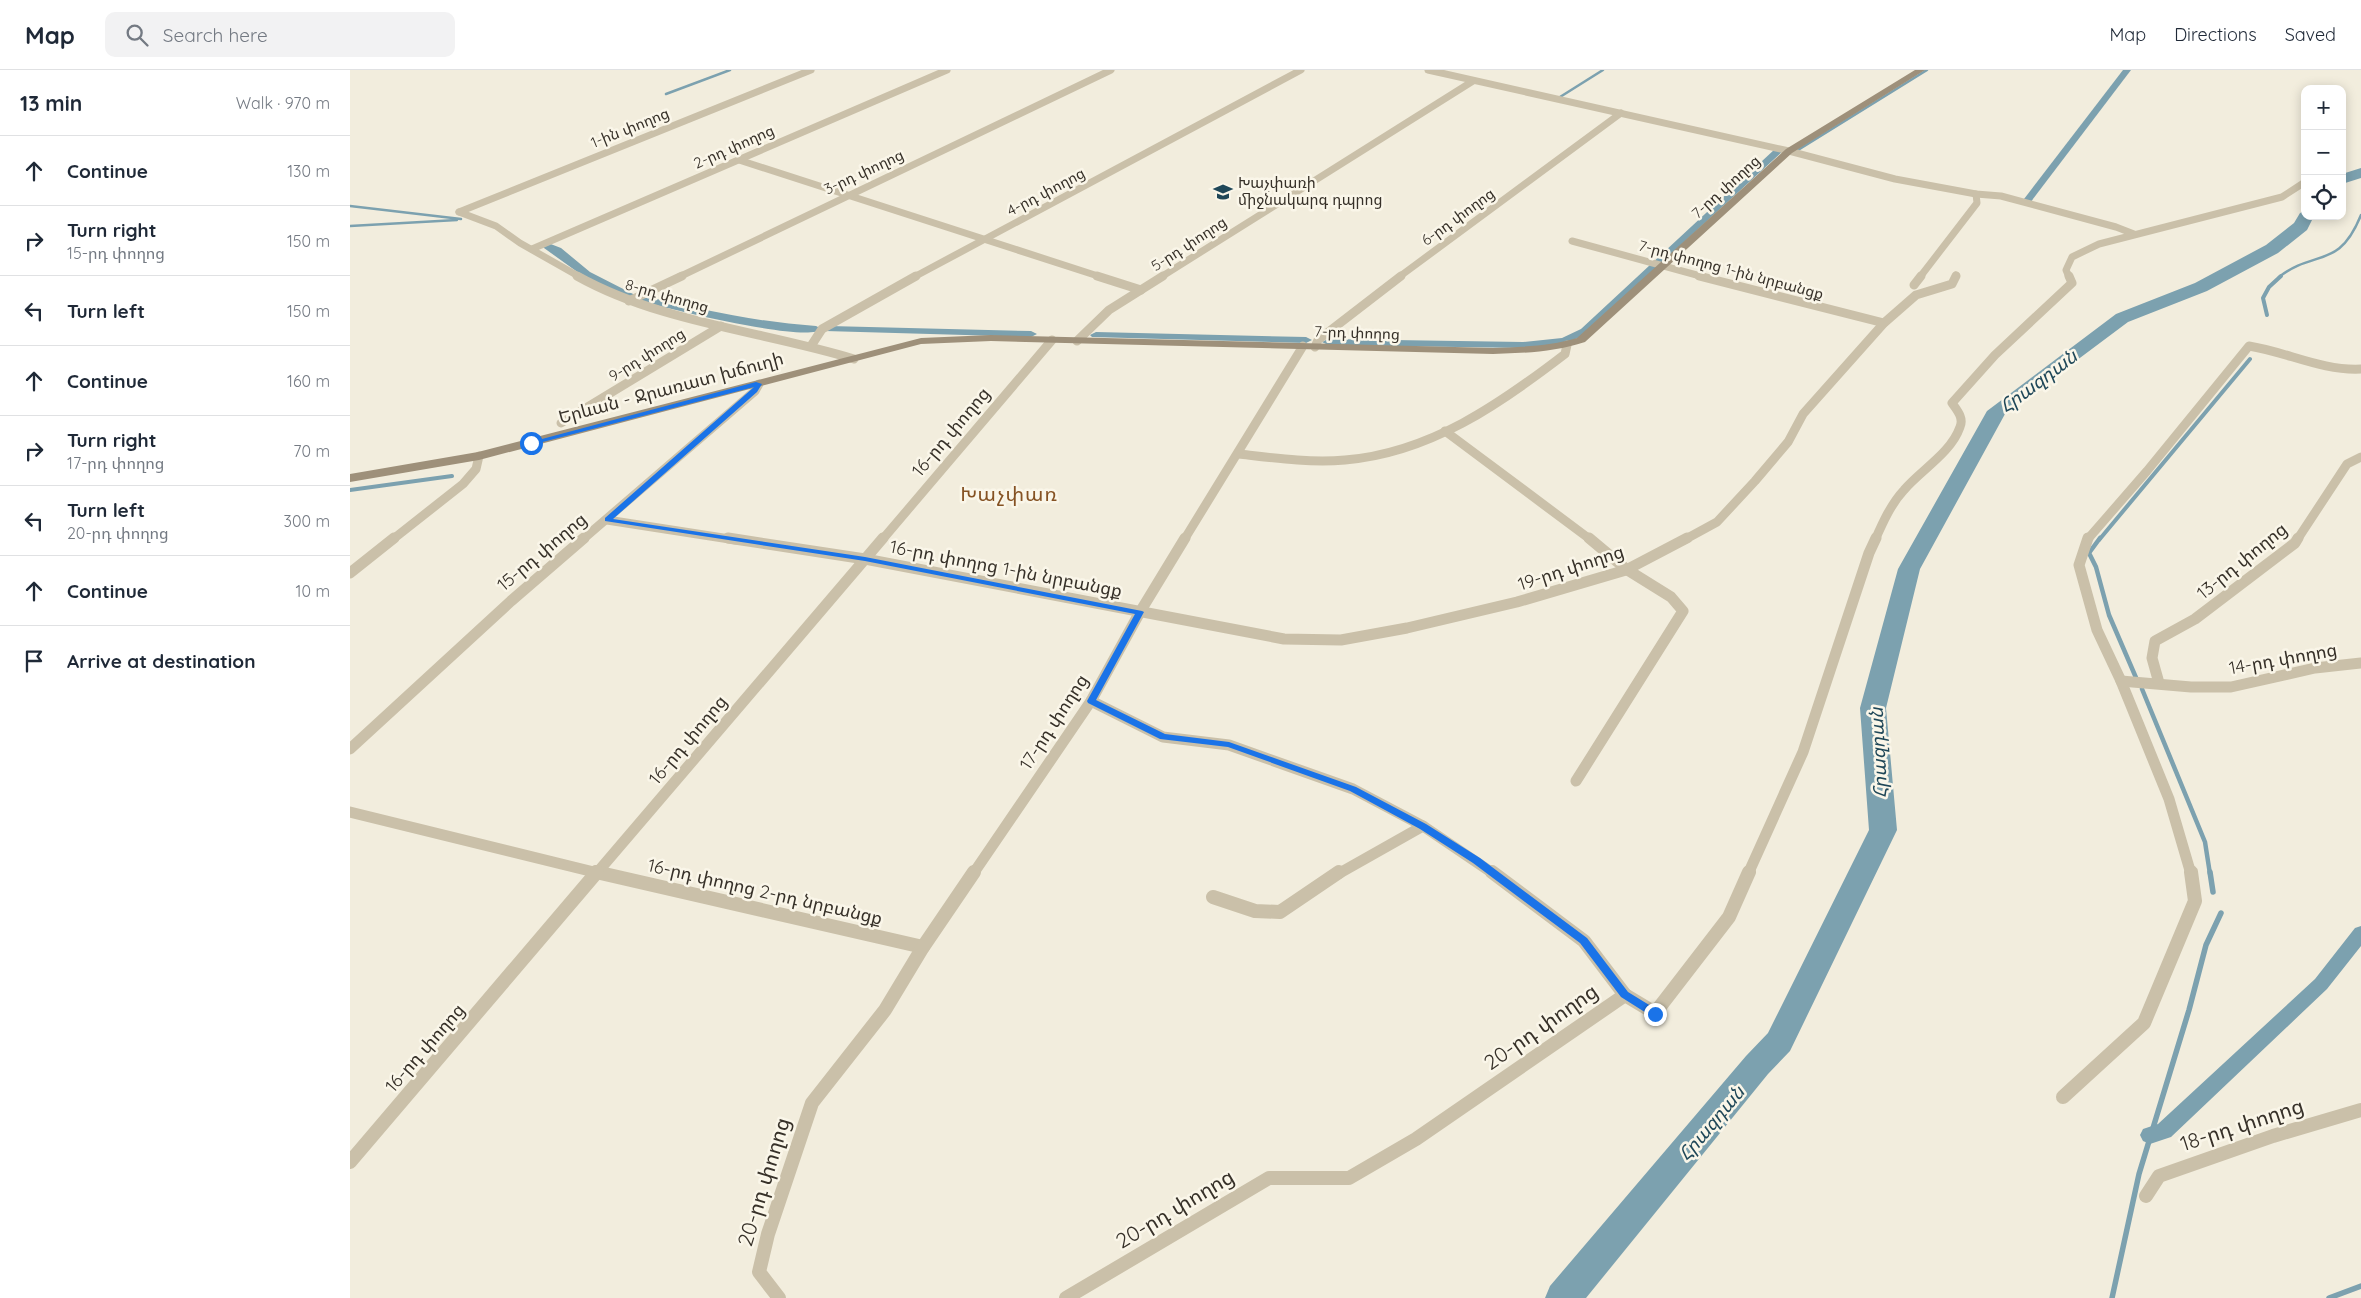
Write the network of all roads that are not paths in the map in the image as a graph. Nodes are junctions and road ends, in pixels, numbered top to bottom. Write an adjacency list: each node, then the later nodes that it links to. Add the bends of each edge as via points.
1 (811, 70): 14 (street, 1-ին փողոց)
2 (947, 70): 10 (street, 2-րդ փողոց)
3 (1112, 70): 13 (street, 3-րդ փողոց)
4 (1301, 70): 16 (street, 4-րդ փողոց)
5 (1428, 70): 7 (street)
6 (1921, 70): 9 (main road)
7 (1473, 81): 8 (street); 22 (street, 5-րդ փողոց)
8 (1621, 113): 9 (street); 30 (street, 6-րդ փողոց)
9 (1789, 151): 12 (street, via 1895,179); 19 (main road, 7-րդ փողոց)
10 (739, 160): 13 (street); 18 (street, 2-րդ փողոց)
11 (2301, 185): 15 (street, via 2282,197)
12 (1976, 194): 15 (street, via 2001,196 2116,226); 21 (street, via 1977,203)
13 (848, 195): 16 (street); 23 (street, 3-րդ փողոց)
14 (459, 212): 18 (street, 8-րդ փողոց, via 496,226)
15 (2134, 234): 56 (street, via 2099,244 2072,257 2066,270 2072,283 1995,355 1952,403 1960,417 1960,427 1900,494 1872,547 1803,752 1729,917 1655,1014)
16 (986, 239): 22 (street); 29 (street, 4-րդ փողոց, via 822,329)
17 (1572, 242): 19 (street, 7-րդ փողոց 1-ին նրբանցք)
18 (532, 249): 23 (street, 8-րդ փողոց)
19 (1661, 266): 24 (street, 7-րդ փողոց 1-ին նրբանցք); 28 (main road, 7-րդ փողոց, via 1580,340)
20 (1956, 275): 24 (street, 19-րդ փողոց, via 1952,284 1916,294)
21 (1914, 285)
22 (1141, 290): 27 (street, 5-րդ փողոց, via 1109,310)
23 (628, 301): 25 (street, 8-րդ փողոց)
24 (1884, 323): 42 (street, 19-րդ փողոց, via 1803,414 1788,442 1717,522)
25 (721, 326): 29 (street, 8-րդ փողոց); 34 (street, 9-րդ փողոց)
26 (1052, 340): 27 (main road, 7-րդ փողոց); 31 (main road, 7-րդ փողոց, via 930,340); 41 (street, 16-րդ փողոց)
27 (1077, 341): 30 (main road, 7-րդ փողոց)
28 (1568, 344): 30 (main road, 7-րդ փողոց, via 1546,350 1493,351); 35 (street, via 1565,354 1488,410)
29 (811, 346): 31 (street, 8-րդ փողոց)
30 (1309, 346): 36 (street, 17-րդ փողոց)
31 (854, 359): 33 (main road, Երևան - Ջրառատ խճուղի)
32 (2361, 370): 46 (street, via 2351,371 2249,346 2148,471 2088,537 2079,565 2097,630)
33 (759, 384): 37 (main road, Երևան - Ջրառատ խճուղի); 40 (street, 15-րդ փողոց, via 755,391)
34 (561, 423)
35 (1445, 431): 36 (street, via 1418,444 1360,458 1280,458); 42 (street, via 1608,553)
36 (1238, 454): 44 (street, 17-րդ փողոց)
37 (479, 456): 39 (main road, Երևան - Ջրառատ խճուղի); 43 (street, via 476,469 463,484)
38 (2361, 457): 47 (street, 13-րդ փողոց, via 2347,464 2295,543 2195,619 2154,641 2152,658)
39 (350, 478)
40 (607, 520): 41 (street, 16-րդ փողոց 1-ին նրբանցք); 49 (street, 15-րդ փողոց, via 511,601)
41 (865, 559): 44 (street, 16-րդ փողոց 1-ին նրբանցք); 53 (street, 16-րդ փողոց)
42 (1626, 570): 44 (street, 19-րդ փողոց, via 1518,602 1341,640 1284,640); 50 (street, via 1665,591 1683,612)
43 (350, 573)
44 (1140, 612): 48 (street, 17-րդ փողոց)
45 (2361, 663): 47 (street, 14-րդ փողոց, via 2315,668 2232,687)
46 (2121, 681): 47 (street, 14-րդ փողոց); 57 (street, via 2170,799 2192,877 2195,901 2144,1023)
47 (2159, 683)
48 (1091, 701): 52 (street, 20-րդ փողոց, via 1163,737 1229,745 1353,789); 55 (street, 17-րդ փողոց)
49 (350, 749)
50 (1576, 781)
51 (350, 812): 53 (street, 16-րդ փողոց 2-րդ նրբանցք)
52 (1423, 826): 54 (street, via 1352,864 1280,912 1258,912); 56 (street, 20-րդ փողոց, via 1477,861 1584,941)
53 (599, 873): 55 (street, 16-րդ փողոց 2-րդ նրբանցք); 60 (street, 16-րդ փողոց)
54 (1213, 897)
55 (923, 947): 58 (street, 17-րդ փողոց, via 885,1010)
56 (1624, 995): 63 (street, 20-րդ փողոց, via 1416,1140 1349,1178 1269,1178)
57 (2063, 1097)
58 (812, 1103): 62 (street, 20-րդ փողոց, via 768,1234 760,1272)
59 (2361, 1110): 61 (street, 18-րդ փողոց, via 2158,1176)
60 (350, 1162)
61 (2146, 1196)
62 (779, 1298)
63 (1066, 1298)

